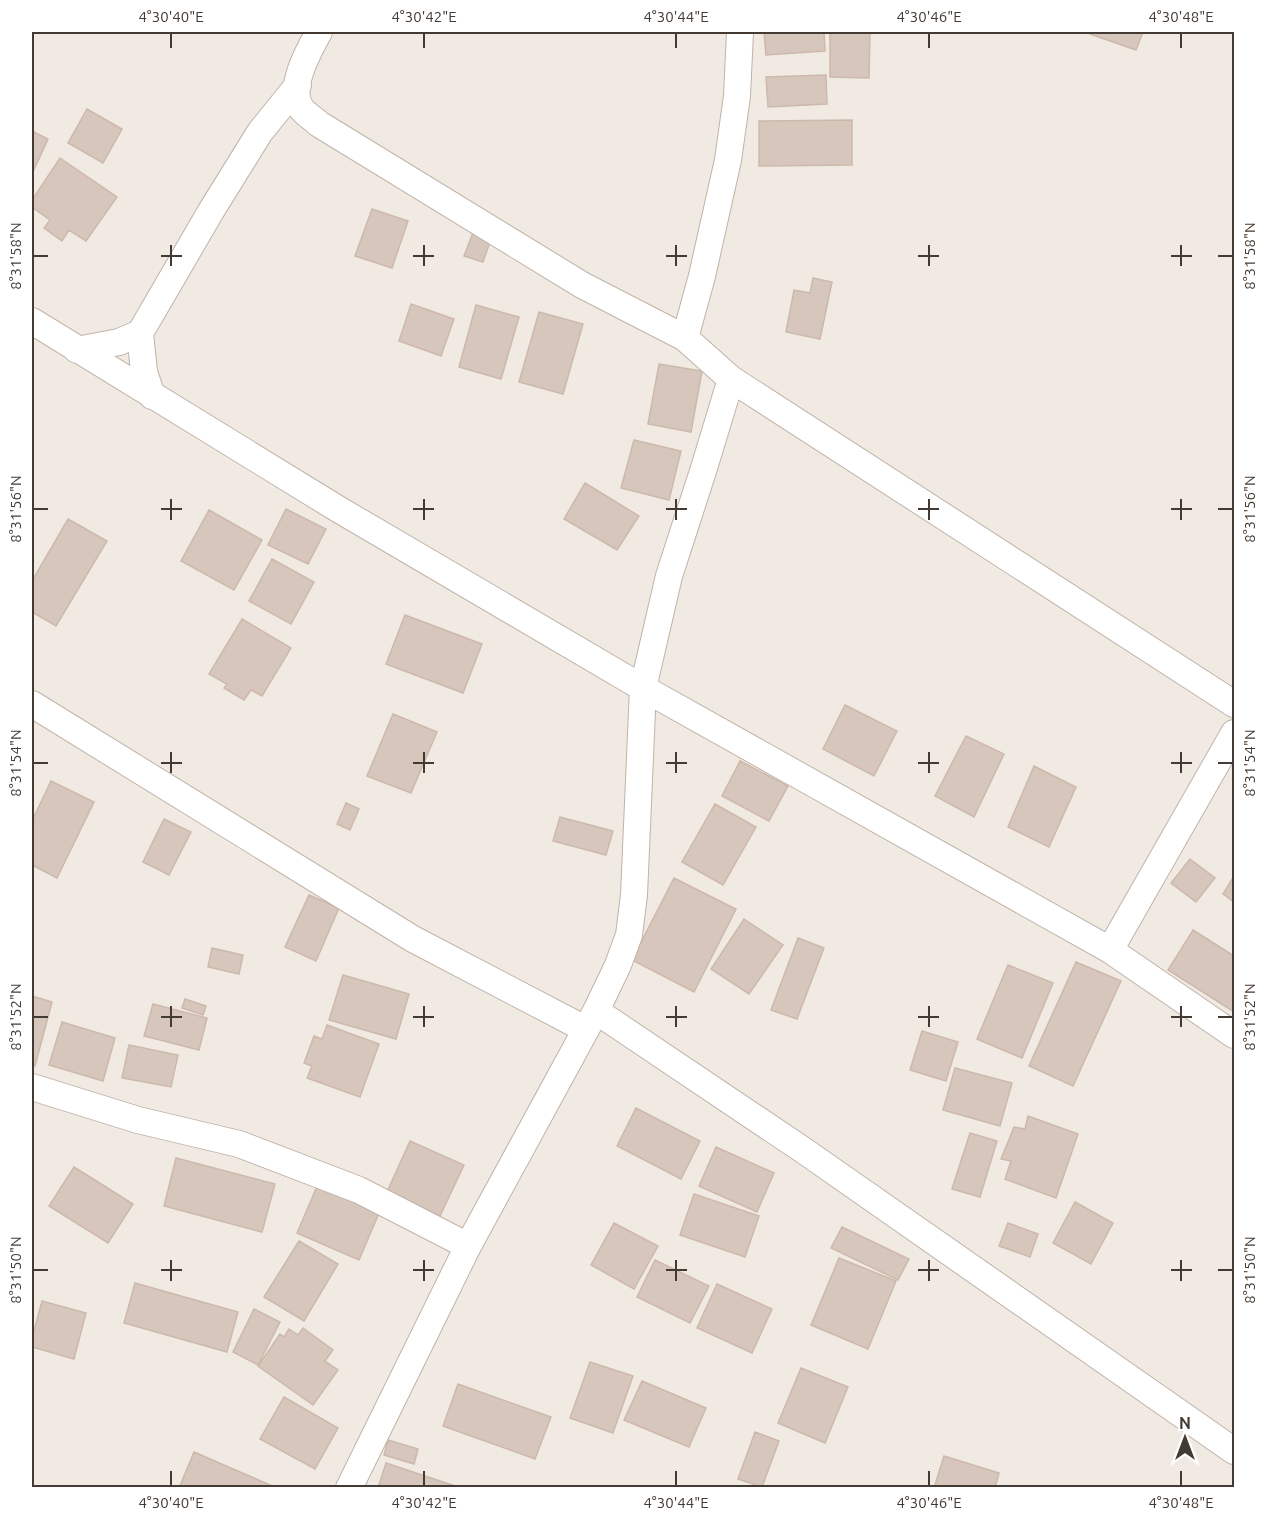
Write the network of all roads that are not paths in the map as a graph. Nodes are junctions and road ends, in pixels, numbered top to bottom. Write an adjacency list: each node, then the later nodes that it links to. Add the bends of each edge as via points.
1 (319, 32): 3 (street, via 300,70)
2 (740, 32): 6 (street, via 728,160)
3 (298, 85): 5 (street, via 260,132); 6 (street, via 300,108 319,124 582,285)
4 (32, 321): 7 (street)
5 (140, 333): 7 (street, via 119,342); 9 (street, via 144,372)
6 (685, 338): 8 (street)
7 (77, 350): 9 (street)
8 (731, 379): 10 (street, via 669,576); 12 (street)
9 (152, 396): 10 (street)
10 (643, 688): 14 (street); 15 (street, via 634,895 628,935)
11 (32, 704): 15 (street, via 413,939)
12 (1234, 704)
13 (1234, 733): 14 (street)
14 (1110, 950): 16 (street)
15 (591, 1020): 18 (street); 19 (street, via 803,1149)
16 (1234, 1035)
17 (32, 1088): 18 (street, via 138,1120 239,1144 359,1190)
18 (468, 1246): 20 (street)
19 (1234, 1451)
20 (349, 1488)

